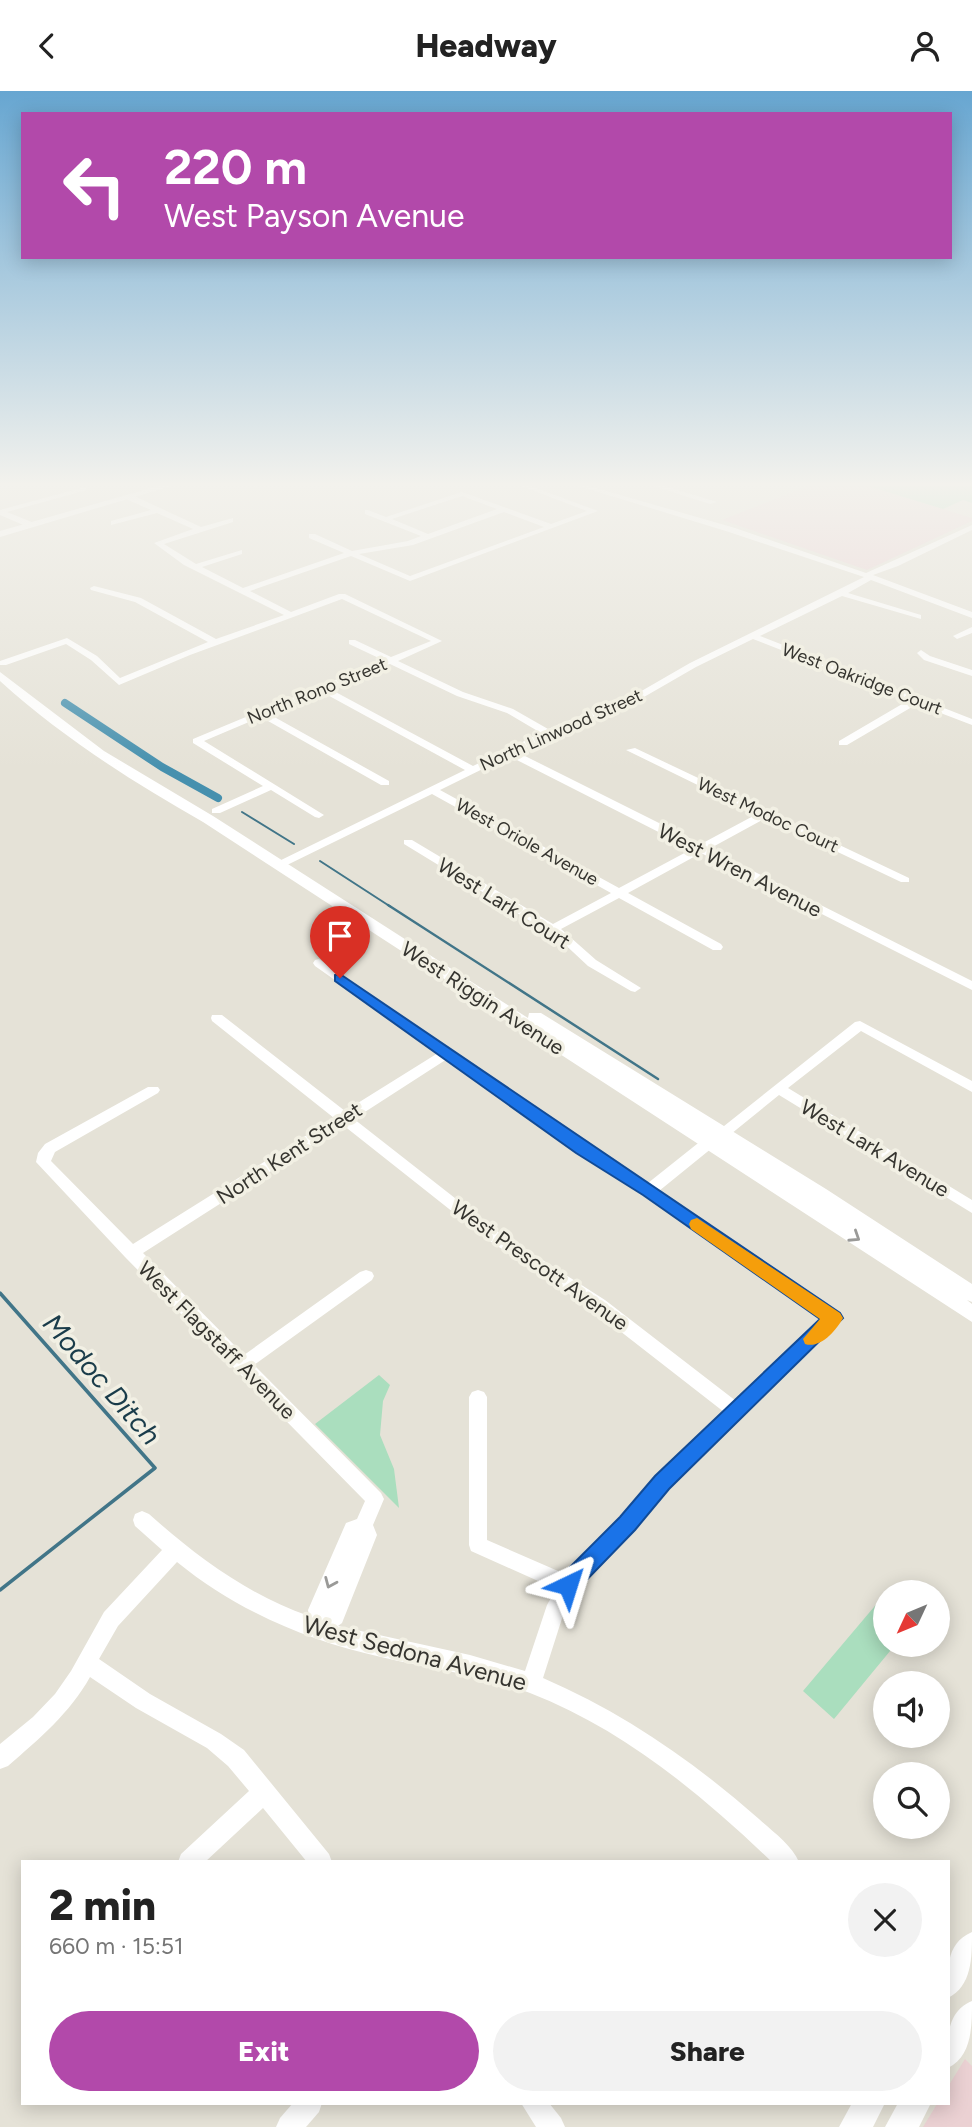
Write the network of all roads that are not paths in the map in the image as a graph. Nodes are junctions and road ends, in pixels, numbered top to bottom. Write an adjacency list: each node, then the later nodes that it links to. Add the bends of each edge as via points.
1 (219, 579): 6 (street)
2 (276, 579): 6 (street)
3 (866, 579): 7 (street, North Linwood Street)
4 (875, 579): 9 (street)
5 (94, 588): 15 (street, via 138,600)
6 (242, 591): 8 (street)
7 (841, 593): 10 (street); 12 (street, North Linwood Street)
8 (291, 615): 15 (street); 17 (street, North Rono Street, via 342,596 438,641)
9 (972, 615)
10 (918, 617)
11 (972, 630): 13 (street)
12 (753, 636): 21 (street, West Oakridge Court); 24 (street, North Linwood Street, via 641,695)
13 (957, 636)
14 (352, 642): 17 (street)
15 (216, 643): 18 (street, via 120,682 67,641)
16 (921, 653): 19 (street)
17 (391, 660): 20 (street, North Rono Street); 24 (street)
18 (1, 666): 32 (main road, West Riggin Avenue, via 27,692 79,728); 37 (main road, West Riggin Avenue, via 69,735 147,785)
19 (972, 673)
20 (323, 689): 22 (street, North Rono Street); 28 (street)
21 (916, 700): 23 (street, West Oakridge Court); 25 (street)
22 (262, 714): 29 (street); 30 (street, North Rono Street, via 196,741)
23 (972, 722)
24 (551, 732): 27 (street, North Linwood Street)
25 (843, 743)
26 (631, 750): 33 (street, West Modoc Court)
27 (509, 752): 28 (street, North Linwood Street); 36 (street, West Wren Avenue)
28 (473, 770): 31 (street, North Linwood Street)
29 (385, 783)
30 (272, 786): 32 (street); 34 (street)
31 (433, 790): 37 (street, North Linwood Street); 39 (street, West Oriole Avenue)
32 (216, 811): 37 (main road, West Riggin Avenue)
33 (760, 812): 36 (street, via 710,847); 38 (street, West Modoc Court)
34 (319, 815)
35 (408, 842): 40 (street, West Lark Court)
36 (698, 849): 39 (street); 43 (street, West Wren Avenue)
37 (285, 862): 51 (main road, West Riggin Avenue, via 600,1060); 51 (main road, West Riggin Avenue, via 601,1075 618,1080)
38 (905, 880)
39 (621, 894): 40 (street, via 616,903); 41 (street, West Oriole Avenue)
40 (558, 932): 44 (street, West Lark Court, via 592,963)
41 (717, 947)
42 (319, 963): 46 (street)
43 (972, 986)
44 (635, 988)
45 (217, 1018): 50 (street, West Prescott Avenue)
46 (447, 1053): 50 (street, North Kent Street); 52 (street)
47 (972, 1087): 48 (street, via 860,1025)
48 (779, 1089): 51 (street); 53 (street, West Lark Avenue)
49 (153, 1090): 54 (street, West Flagstaff Avenue, via 50,1148 42,1158)
50 (344, 1118): 54 (street, North Kent Street); 60 (street, West Prescott Avenue, via 492,1235 599,1305)
51 (714, 1139): 52 (street); 56 (main road, West Riggin Avenue, via 850,1215); 57 (main road, West Riggin Avenue, one-way to 57)
52 (649, 1191): 60 (street, via 834,1318)
53 (972, 1207)
54 (131, 1253): 58 (street, West Flagstaff Avenue)
55 (366, 1276): 58 (street)
56 (972, 1294)
57 (972, 1314)
58 (242, 1365): 64 (street, West Flagstaff Avenue, via 375,1499 364,1525 368,1535 335,1616)
59 (478, 1397): 63 (street, via 478,1545)
60 (736, 1411): 63 (street, via 662,1482)
61 (142, 1520): 62 (street, West Sedona Avenue)
62 (175, 1551): 64 (street, West Sedona Avenue, via 238,1594); 65 (street, via 111,1619)
63 (568, 1585): 66 (street)
64 (320, 1631): 66 (street, West Sedona Avenue)
65 (87, 1663): 67 (street, via 51,1714); 68 (street, via 214,1741)
66 (531, 1683): 71 (street, West Sedona Avenue, via 603,1717 673,1761)
67 (0, 1758)
68 (265, 1791): 69 (street); 70 (street)
69 (191, 1860)
70 (319, 1860)
71 (786, 1860)
72 (972, 1947): 73 (main road)
73 (950, 1980)
74 (308, 2105): 78 (street)
75 (535, 2105): 79 (street)
76 (869, 2105): 80 (main road)
77 (915, 2105): 81 (main road)
78 (289, 2127)
79 (552, 2127)
80 (855, 2127)
81 (901, 2127)

